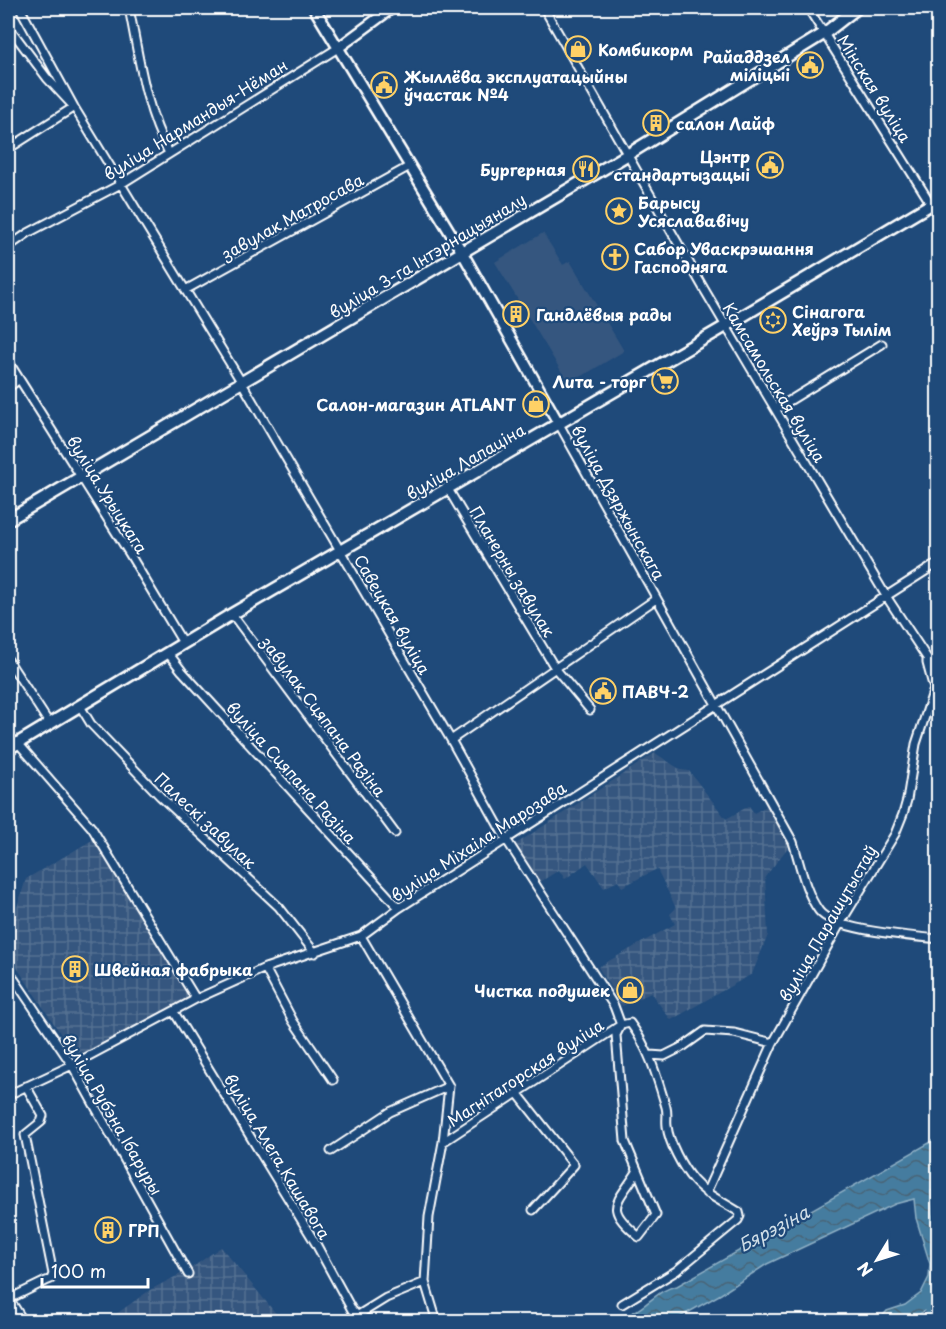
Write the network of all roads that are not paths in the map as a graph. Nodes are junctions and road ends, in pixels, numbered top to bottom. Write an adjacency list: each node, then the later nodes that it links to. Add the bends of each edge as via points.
1 (20, 8): 11 (street, Савецкая вуліца)
2 (129, 8): 13 (street, via 157,131)
3 (314, 8): 10 (street, вуліца Дзяржынскага)
4 (392, 8): 10 (street, вуліца Нармандыя-Нёман)
5 (544, 8): 14 (street, Камсамольская вуліца)
6 (808, 8): 9 (street, Мінская вуліца)
7 (857, 8): 9 (main road, вуліца 3-га Інтэрнацыяналу)
8 (8, 26): 11 (street)
9 (825, 33): 14 (main road, вуліца 3-га Інтэрнацыяналу); 17 (street, Мінская вуліца)
10 (338, 48): 13 (street, вуліца Нармандыя-Нёман); 15 (street, вуліца Дзяржынскага)
11 (74, 107): 12 (street); 16 (street, Савецкая вуліца)
12 (8, 149)
13 (169, 153): 16 (street, вуліца Нармандыя-Нёман)
14 (627, 155): 19 (main road, вуліца 3-га Інтэрнацыяналу); 21 (street, Камсамольская вуліца)
15 (410, 166): 19 (street, вуліца Дзяржынскага); 20 (street, завулак Матросава)
16 (121, 184): 18 (street, вуліца Нармандыя-Нёман); 20 (street, Савецкая вуліца)
17 (937, 206): 21 (main road, вуліца Лапаціна)
18 (8, 247)
19 (462, 252): 25 (main road, вуліца 3-га Інтэрнацыяналу); 28 (street, вуліца Дзяржынскага)
20 (186, 289): 25 (street, Савецкая вуліца)
21 (726, 326): 27 (street, Камсамольская вуліца); 28 (main road, вуліца Лапаціна)
22 (882, 344): 27 (street)
23 (8, 361): 24 (street, вуліца Урыцкага)
24 (19, 379): 26 (street); 29 (street, вуліца Урыцкага)
25 (242, 383): 29 (main road, вуліца 3-га Інтэрнацыяналу); 32 (street, Савецкая вуліца)
26 (8, 388)
27 (776, 409): 34 (street, Камсамольская вуліца)
28 (559, 424): 30 (main road, вуліца Лапаціна); 35 (street, вуліца Дзяржынскага)
29 (81, 476): 31 (main road, вуліца 3-га Інтэрнацыяналу); 37 (street, вуліца Урыцкага)
30 (448, 489): 32 (main road, вуліца Лапаціна); 41 (street, Планерны завулак)
31 (8, 520)
32 (340, 551): 36 (main road, вуліца Лапаціна); 47 (street, Савецкая вуліца)
33 (939, 563): 34 (street, вуліца Міхаіла Марозава)
34 (886, 596): 39 (street, Камсамольская вуліца); 43 (street, вуліца Міхаіла Марозава)
35 (656, 599): 41 (street); 43 (street, вуліца Дзяржынскага)
36 (232, 614): 37 (main road, вуліца Лапаціна); 50 (street, завулак Сцяпана Разіна)
37 (183, 644): 38 (main road, вуліца Лапаціна)
38 (168, 653): 44 (main road, вуліца Лапаціна); 52 (street, вуліца Сцяпана Разіна)
39 (927, 658): 42 (street, Камсамольская вуліца); 53 (street, вуліца Парашутыстаў, via 934,689 915,744 903,814)
40 (8, 660): 46 (street)
41 (555, 668): 45 (street, Планерны завулак); 47 (street)
42 (939, 670)
43 (716, 704): 51 (street, вуліца Міхаіла Марозава); 53 (street, вуліца Дзяржынскага, via 793,842 810,897 820,913)
44 (80, 706): 46 (main road, вуліца Лапаціна); 56 (street, Палескі завулак, via 91,724 160,796 279,907)
45 (590, 710)
46 (49, 723): 48 (main road, вуліца Лапаціна)
47 (451, 740): 51 (street, Савецкая вуліца)
48 (18, 742): 49 (main road, вуліца Лапаціна); 59 (street, via 92,828)
49 (8, 749)
50 (395, 833)
51 (506, 838): 52 (street, вуліца Міхаіла Марозава); 61 (street, Савецкая вуліца, via 614,1006)
52 (399, 908): 54 (street, вуліца Міхаіла Марозава)
53 (840, 924): 55 (street, вуліца Дзяржынскага); 62 (street, вуліца Парашутыстаў)
54 (361, 936): 56 (street, вуліца Міхаіла Марозава); 67 (street)
55 (939, 939)
56 (315, 953): 57 (street, вуліца Міхаіла Марозава)
57 (265, 968): 59 (street, вуліца Міхаіла Марозава); 65 (street, via 293,1021)
58 (8, 970): 64 (street, вуліца Рубэна Ібаруры)
59 (196, 999): 60 (street, вуліца Міхаіла Марозава)
60 (174, 1012): 64 (street, вуліца Міхаіла Марозава); 79 (street, вуліца Алега Кашавога)
61 (621, 1025): 63 (street, via 630,1023); 68 (street, Магнітагорская вуліца); 72 (street, via 615,1035 625,1141)
62 (773, 1043): 63 (street, via 734,1033 705,1031 664,1056); 73 (street, вуліца Парашутыстаў)
63 (650, 1055): 73 (street, via 679,1159)
64 (72, 1065): 66 (street, вуліца Міхаіла Марозава); 75 (street, вуліца Рубэна Ібаруры)
65 (333, 1080)
66 (26, 1086): 69 (street, вуліца Міхаіла Марозава); 77 (street, via 43,1116 25,1135 53,1274)
67 (449, 1086): 70 (street); 71 (street, via 390,1112)
68 (518, 1094): 70 (street, Магнітагорская вуліца); 74 (street, via 574,1165)
69 (8, 1095)
70 (443, 1142): 76 (street, via 429,1217)
71 (331, 1151)
72 (637, 1172): 72 (street, via 616,1204 616,1211 639,1236 656,1215)
73 (706, 1193): 78 (street, via 739,1212 738,1220 675,1271)
74 (533, 1210)
75 (188, 1274)
76 (425, 1282): 79 (street); 83 (street)
77 (8, 1298): 80 (street)
78 (622, 1304)
79 (356, 1315): 81 (street); 82 (street, вуліца Алега Кашавога)
80 (24, 1322)
81 (347, 1322)
82 (364, 1322)
83 (437, 1322)

